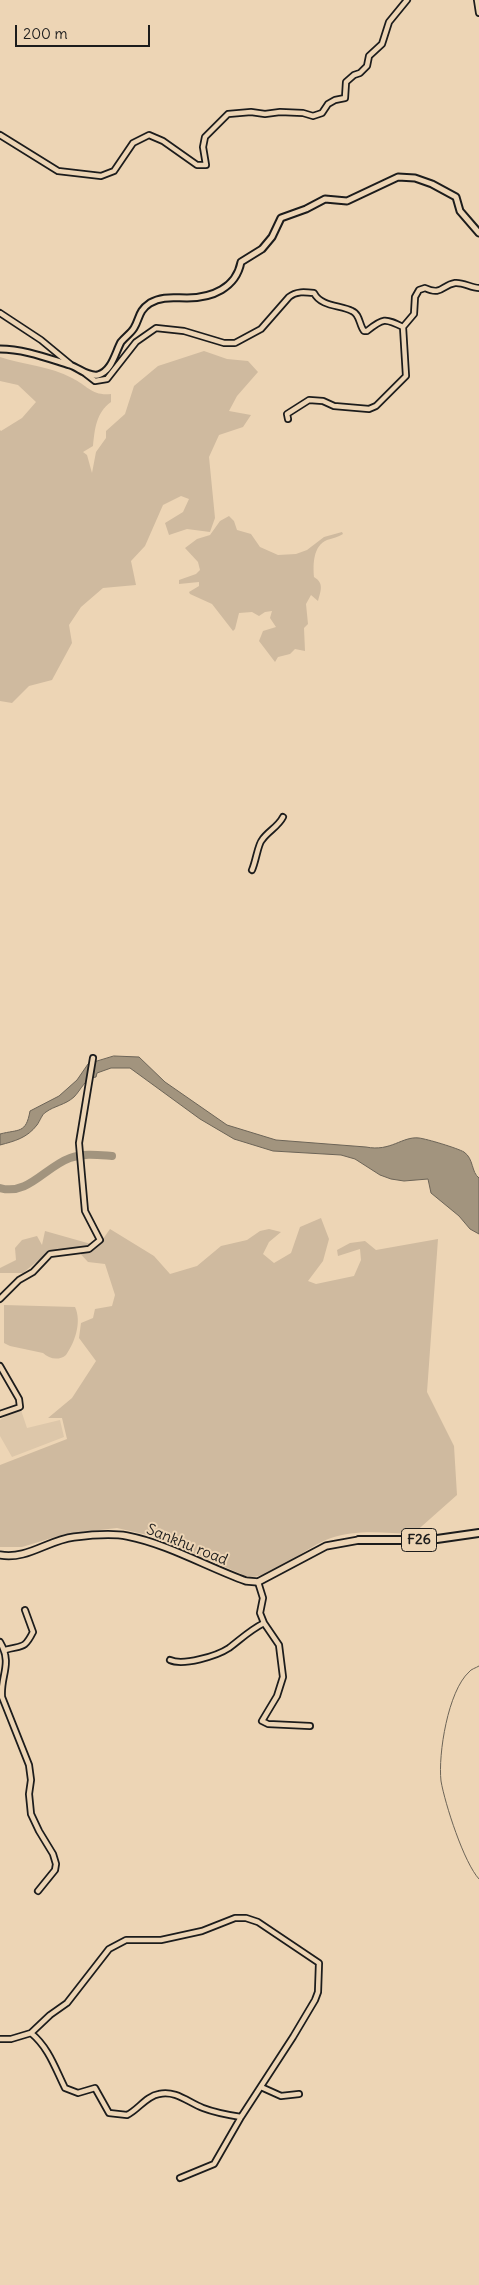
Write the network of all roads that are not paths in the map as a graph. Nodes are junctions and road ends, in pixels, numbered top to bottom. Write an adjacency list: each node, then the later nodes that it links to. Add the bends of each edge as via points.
1 (407, 0): 4 (street, via 389,22 382,44 369,56 366,66 346,82 345,98 328,104 322,114 313,116 280,112 228,114 205,137 206,165 197,165 149,135 133,143 114,171 101,176 58,171)
2 (477, 0): 3 (street)
3 (479, 13)
4 (0, 135)
5 (479, 233): 11 (street, via 460,211 456,197 415,178 398,177 347,201 325,199 282,218 262,249 241,262 239,273 231,285 189,298 162,297 149,304 122,340 109,368 98,375)
6 (479, 288): 8 (street, via 455,283 433,292 425,288 419,290 414,314)
7 (0, 313): 10 (street)
8 (403, 327): 11 (street, via 385,320 364,331 351,310 323,302 314,294 293,293 261,329 236,343 156,328 136,342 107,379 95,381); 12 (street, via 406,376 376,406 362,409 310,400 287,414)
9 (0, 349): 10 (street, via 16,349)
10 (73, 366): 11 (street)
11 (85, 373)
12 (288, 418)
13 (284, 817): 14 (street, via 260,842)
14 (252, 870)
15 (93, 1058): 16 (street, via 82,1116 80,1151 85,1211 99,1242 82,1251 50,1254)
16 (0, 1299)
17 (0, 1366): 18 (street, via 19,1399 20,1407)
18 (0, 1414)
19 (479, 1533): 20 (main road, F26, via 430,1540)
20 (359, 1540): 22 (main road, F26, via 326,1546)
21 (0, 1555): 22 (main road, Sankhu road, via 17,1556 73,1537 126,1535 246,1581)
22 (258, 1582): 24 (street, via 263,1598 260,1613)
23 (25, 1610): 26 (street, via 32,1632 27,1644 22,1648)
24 (264, 1623): 27 (street, via 249,1630 225,1650 185,1662); 29 (street, via 279,1645 283,1677 262,1721)
25 (0, 1642): 26 (street)
26 (5, 1650): 28 (street)
27 (170, 1660)
28 (3, 1669): 30 (street, via 0,1692 29,1765 31,1814 56,1864)
29 (310, 1726)
30 (38, 1891)
31 (31, 2033): 32 (street); 33 (street, via 67,2004 115,1945 134,1939 161,1940 202,1931 235,1918 246,1918 258,1922 319,1963 315,2000); 35 (street, via 44,2047 65,2088 78,2093 95,2088 109,2113 127,2115 152,2097 166,2093 220,2113)
32 (0, 2039)
33 (261, 2087): 34 (street, via 280,2096); 35 (street)
34 (299, 2094)
35 (242, 2117): 36 (street, via 214,2164)
36 (180, 2178)

